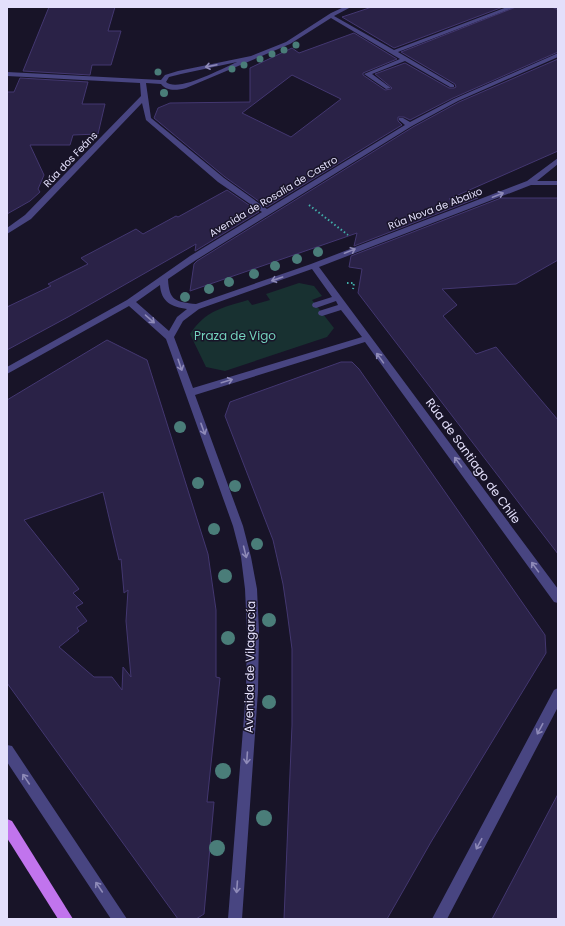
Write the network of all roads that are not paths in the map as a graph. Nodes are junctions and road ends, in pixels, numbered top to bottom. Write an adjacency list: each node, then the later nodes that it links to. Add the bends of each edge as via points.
1 (336, 7): 4 (street)
2 (348, 7): 4 (street)
3 (512, 7): 5 (street)
4 (332, 15): 5 (street); 7 (street, via 288,43)
5 (394, 52): 8 (street)
6 (558, 54): 16 (street, Avenida de Rosalía de Castro, via 456,100)
7 (250, 58): 11 (street, one-way to 11, via 180,72 167,76); 11 (street, via 184,87 172,88)
8 (405, 59): 12 (street); 13 (street, via 368,74)
9 (7, 74): 10 (street)
10 (143, 81): 11 (street); 14 (street)
11 (163, 82)
12 (452, 86)
13 (388, 88)
14 (144, 97): 20 (street, via 148,119 221,180); 21 (street, Rúa dos Feáns, via 28,216)
15 (401, 119): 16 (street)
16 (410, 125): 20 (street, Avenida de Rosalía de Castro)
17 (558, 160): 18 (street, Rúa Nova de Abaixo)
18 (530, 183): 19 (street); 22 (street, Rúa Nova de Abaixo, one-way to 18)
19 (558, 183)
20 (268, 213): 23 (street, Avenida de Rosalía de Castro, via 193,258)
21 (7, 232)
22 (314, 266): 24 (street); 28 (street, one-way to 28)
23 (164, 279): 25 (street, Avenida de Rosalía de Castro); 28 (street, via 165,295 171,302)
24 (337, 298): 26 (street); 27 (street)
25 (130, 302): 30 (street, Avenida de Vilagarcía, one-way to 30); 32 (street, Avenida de Rosalía de Castro)
26 (316, 305)
27 (343, 306): 29 (street); 31 (street)
28 (196, 307): 30 (street, via 180,319)
29 (322, 313)
30 (170, 337): 33 (street, Avenida de Vilagarcía, one-way to 33)
31 (366, 338): 33 (street, one-way to 31); 34 (street, Rúa de Santiago de Chile, one-way to 31)
32 (7, 371)
33 (190, 393): 40 (street, Avenida de Vilagarcía, one-way to 40, via 238,526 251,589 252,691)
34 (558, 598)
35 (558, 694): 41 (street, one-way to 41)
36 (7, 750): 39 (street, one-way to 36)
37 (7, 826): 38 (main road)
38 (66, 919)
39 (120, 919)
40 (235, 919)
41 (439, 919)

